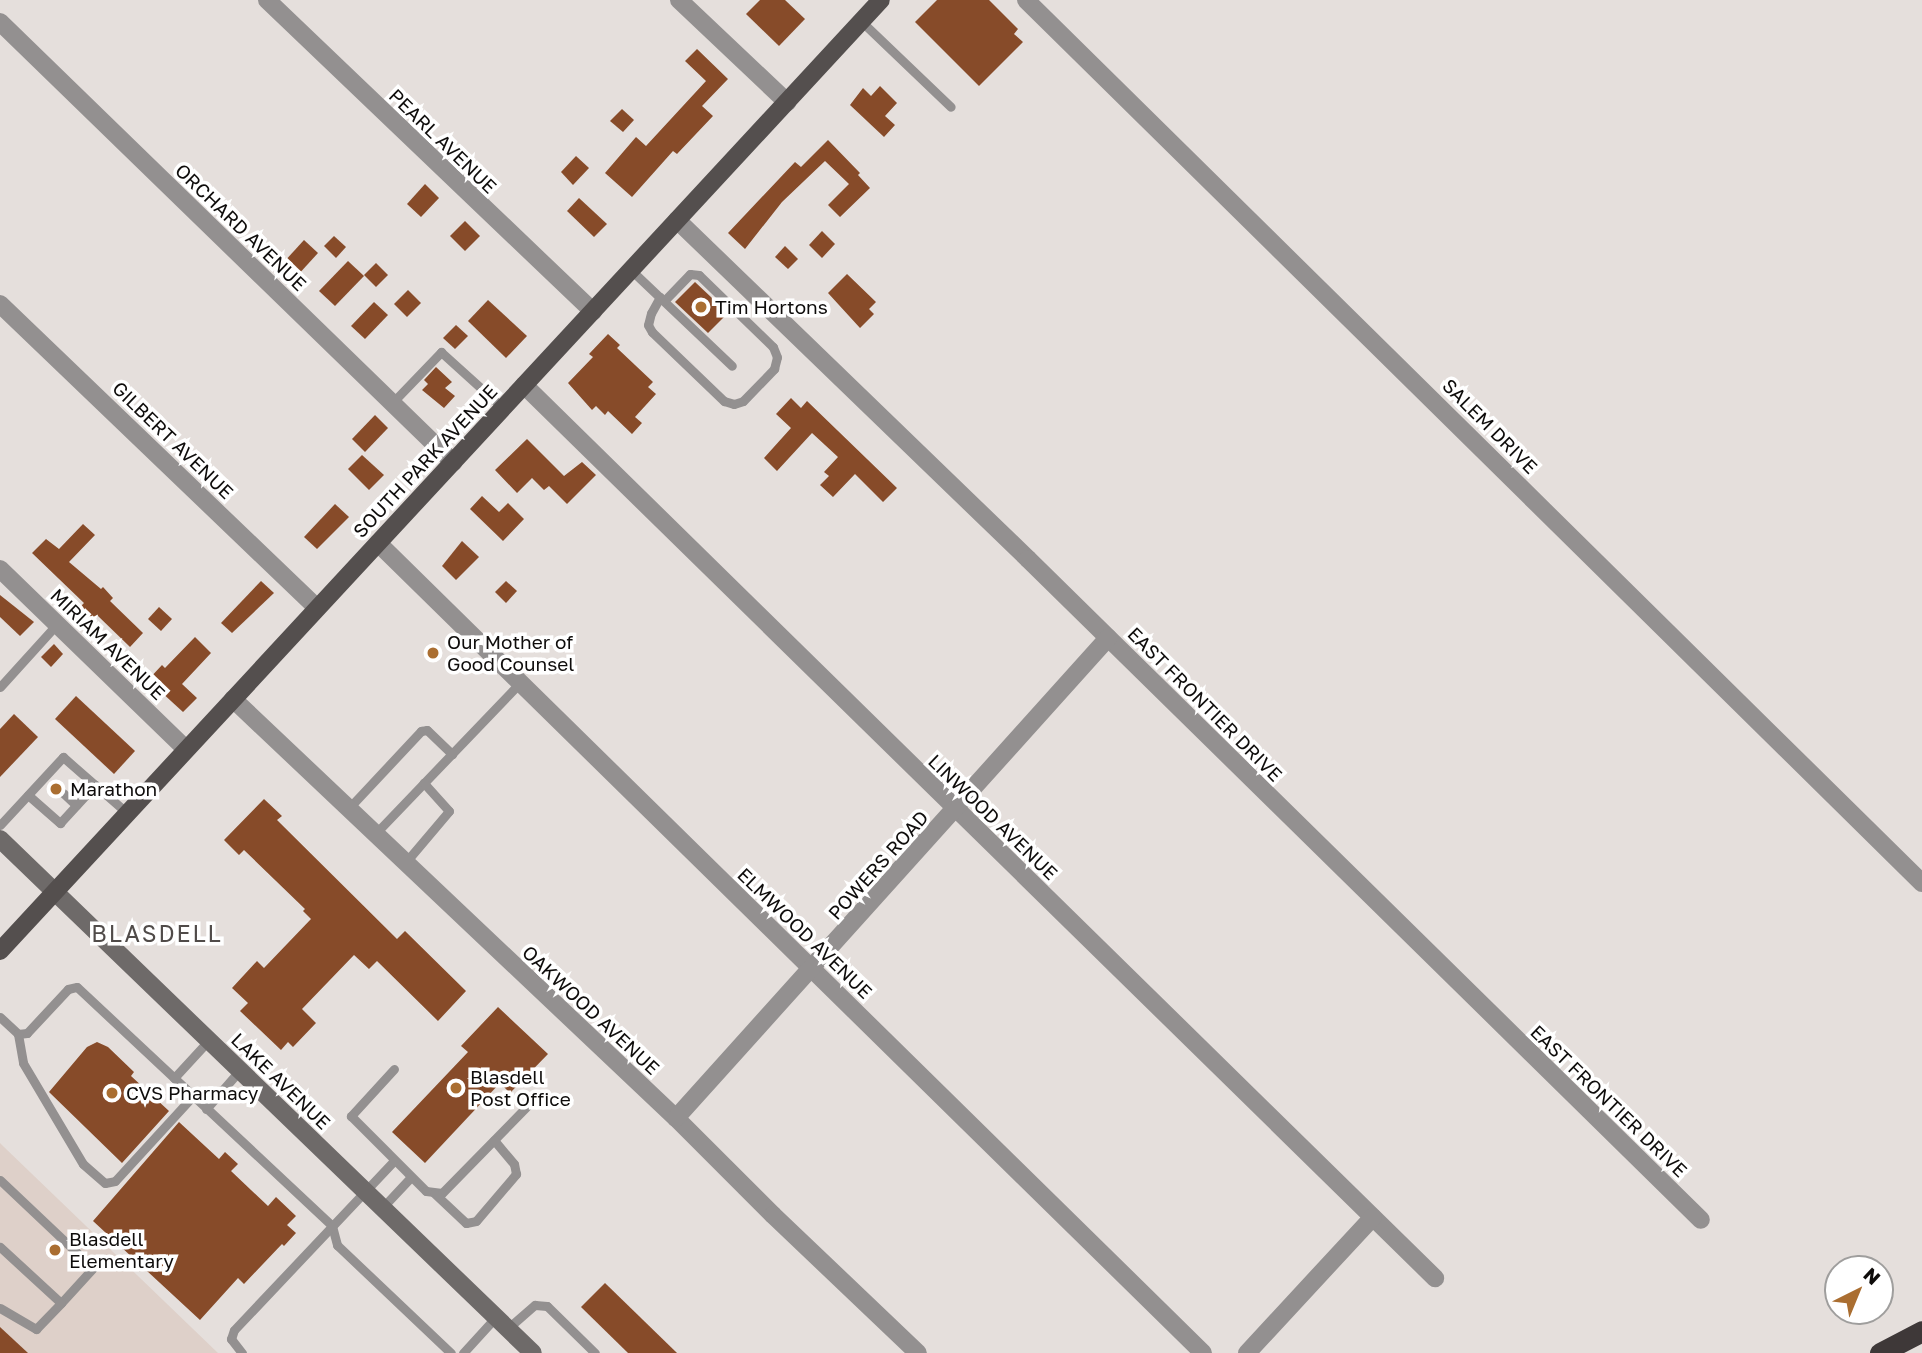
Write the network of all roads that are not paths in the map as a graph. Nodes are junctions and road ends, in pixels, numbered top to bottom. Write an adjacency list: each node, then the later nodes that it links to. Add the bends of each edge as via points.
1 (267, 0): 13 (street, PEARL AVENUE)
2 (679, 0): 7 (street)
3 (881, 0): 5 (main road, SOUTH PARK AVENUE)
4 (1026, 0): 41 (street, SALEM DRIVE)
5 (861, 21): 7 (main road, SOUTH PARK AVENUE); 8 (lane)
6 (0, 22): 16 (street, ORCHARD AVENUE)
7 (787, 102): 9 (main road, SOUTH PARK AVENUE)
8 (951, 107)
9 (677, 220): 10 (main road, SOUTH PARK AVENUE); 23 (street, EAST FRONTIER DRIVE)
10 (631, 270): 11 (lane); 13 (main road, SOUTH PARK AVENUE)
11 (662, 299): 11 (lane, via 651,313 648,325 652,332 723,401 743,401 774,369 777,357 773,347 699,275 690,274); 14 (lane)
12 (0, 304): 21 (street, GILBERT AVENUE)
13 (593, 311): 15 (main road, SOUTH PARK AVENUE)
14 (732, 366)
15 (524, 385): 17 (main road, SOUTH PARK AVENUE); 35 (street, LINWOOD AVENUE)
16 (392, 403): 17 (lane, via 441,352); 18 (street, ORCHARD AVENUE)
17 (503, 408): 18 (main road, SOUTH PARK AVENUE)
18 (453, 462): 19 (main road, SOUTH PARK AVENUE)
19 (378, 543): 21 (main road, SOUTH PARK AVENUE); 24 (street, ELMWOOD AVENUE)
20 (0, 569): 22 (street, MIRIAM AVENUE)
21 (317, 608): 26 (main road, SOUTH PARK AVENUE)
22 (57, 624): 25 (lane); 27 (street, MIRIAM AVENUE)
23 (1108, 638): 35 (street, POWERS ROAD); 63 (street, EAST FRONTIER DRIVE)
24 (520, 682): 28 (lane); 44 (street, ELMWOOD AVENUE)
25 (0, 687)
26 (233, 699): 27 (main road, SOUTH PARK AVENUE); 34 (street, OAKWOOD AVENUE)
27 (186, 749): 36 (main road, SOUTH PARK AVENUE)
28 (452, 754): 29 (lane); 34 (lane, via 427,730 421,731)
29 (424, 783): 38 (lane); 40 (lane, via 449,811)
30 (95, 785): 32 (lane, via 62,757); 33 (lane); 36 (lane)
31 (63, 793): 33 (lane)
32 (28, 795): 33 (lane, via 60,823); 37 (lane)
33 (76, 805)
34 (348, 809): 38 (street, OAKWOOD AVENUE)
35 (956, 810): 44 (street, POWERS ROAD); 62 (street, LINWOOD AVENUE)
36 (127, 813): 42 (main road, SOUTH PARK AVENUE)
37 (0, 825)
38 (375, 834): 40 (street, OAKWOOD AVENUE)
39 (0, 839): 42 (street, LAKE AVENUE)
40 (405, 863): 54 (street, OAKWOOD AVENUE)
41 (1922, 883)
42 (55, 891): 43 (main road, SOUTH PARK AVENUE); 47 (street, LAKE AVENUE)
43 (0, 951)
44 (812, 968): 54 (street, POWERS ROAD); 77 (street, ELMWOOD AVENUE)
45 (0, 1017): 46 (lane)
46 (18, 1034): 50 (lane, via 27,1033 68,989 77,987); 51 (lane, via 23,1063 83,1164 106,1183 115,1181)
47 (209, 1040): 49 (street, LAKE AVENUE); 50 (lane)
48 (394, 1069): 56 (lane, via 351,1115)
49 (240, 1070): 53 (lane); 59 (street, LAKE AVENUE)
50 (174, 1078): 51 (lane)
51 (193, 1096): 53 (lane)
52 (535, 1098): 55 (lane)
53 (206, 1109): 64 (lane)
54 (677, 1118): 76 (street, OAKWOOD AVENUE)
55 (494, 1140): 60 (lane, via 442,1193); 60 (lane, via 514,1164 516,1174 476,1221 466,1223)
56 (394, 1161): 57 (lane); 59 (lane)
57 (411, 1177): 60 (lane); 61 (lane)
58 (0, 1180): 67 (lane, via 93,1268)
59 (364, 1191): 61 (street, LAKE AVENUE); 64 (lane)
60 (433, 1192)
61 (382, 1208): 69 (street, LAKE AVENUE)
62 (1373, 1217): 66 (street, LINWOOD AVENUE); 78 (street)
63 (1701, 1220)
64 (332, 1226): 71 (lane, via 234,1330 231,1339); 72 (lane, via 337,1245)
65 (1, 1250): 67 (lane)
66 (1435, 1278)
67 (61, 1304): 68 (lane, via 36,1329)
68 (0, 1308)
69 (501, 1323): 73 (lane); 74 (street, LAKE AVENUE); 75 (lane, via 535,1304 547,1306)
70 (1922, 1331): 79 (highway)
71 (242, 1353)
72 (451, 1353)
73 (463, 1353)
74 (533, 1353)
75 (595, 1353)
76 (918, 1353)
77 (1203, 1353)
78 (1247, 1353)
79 (1880, 1353)

